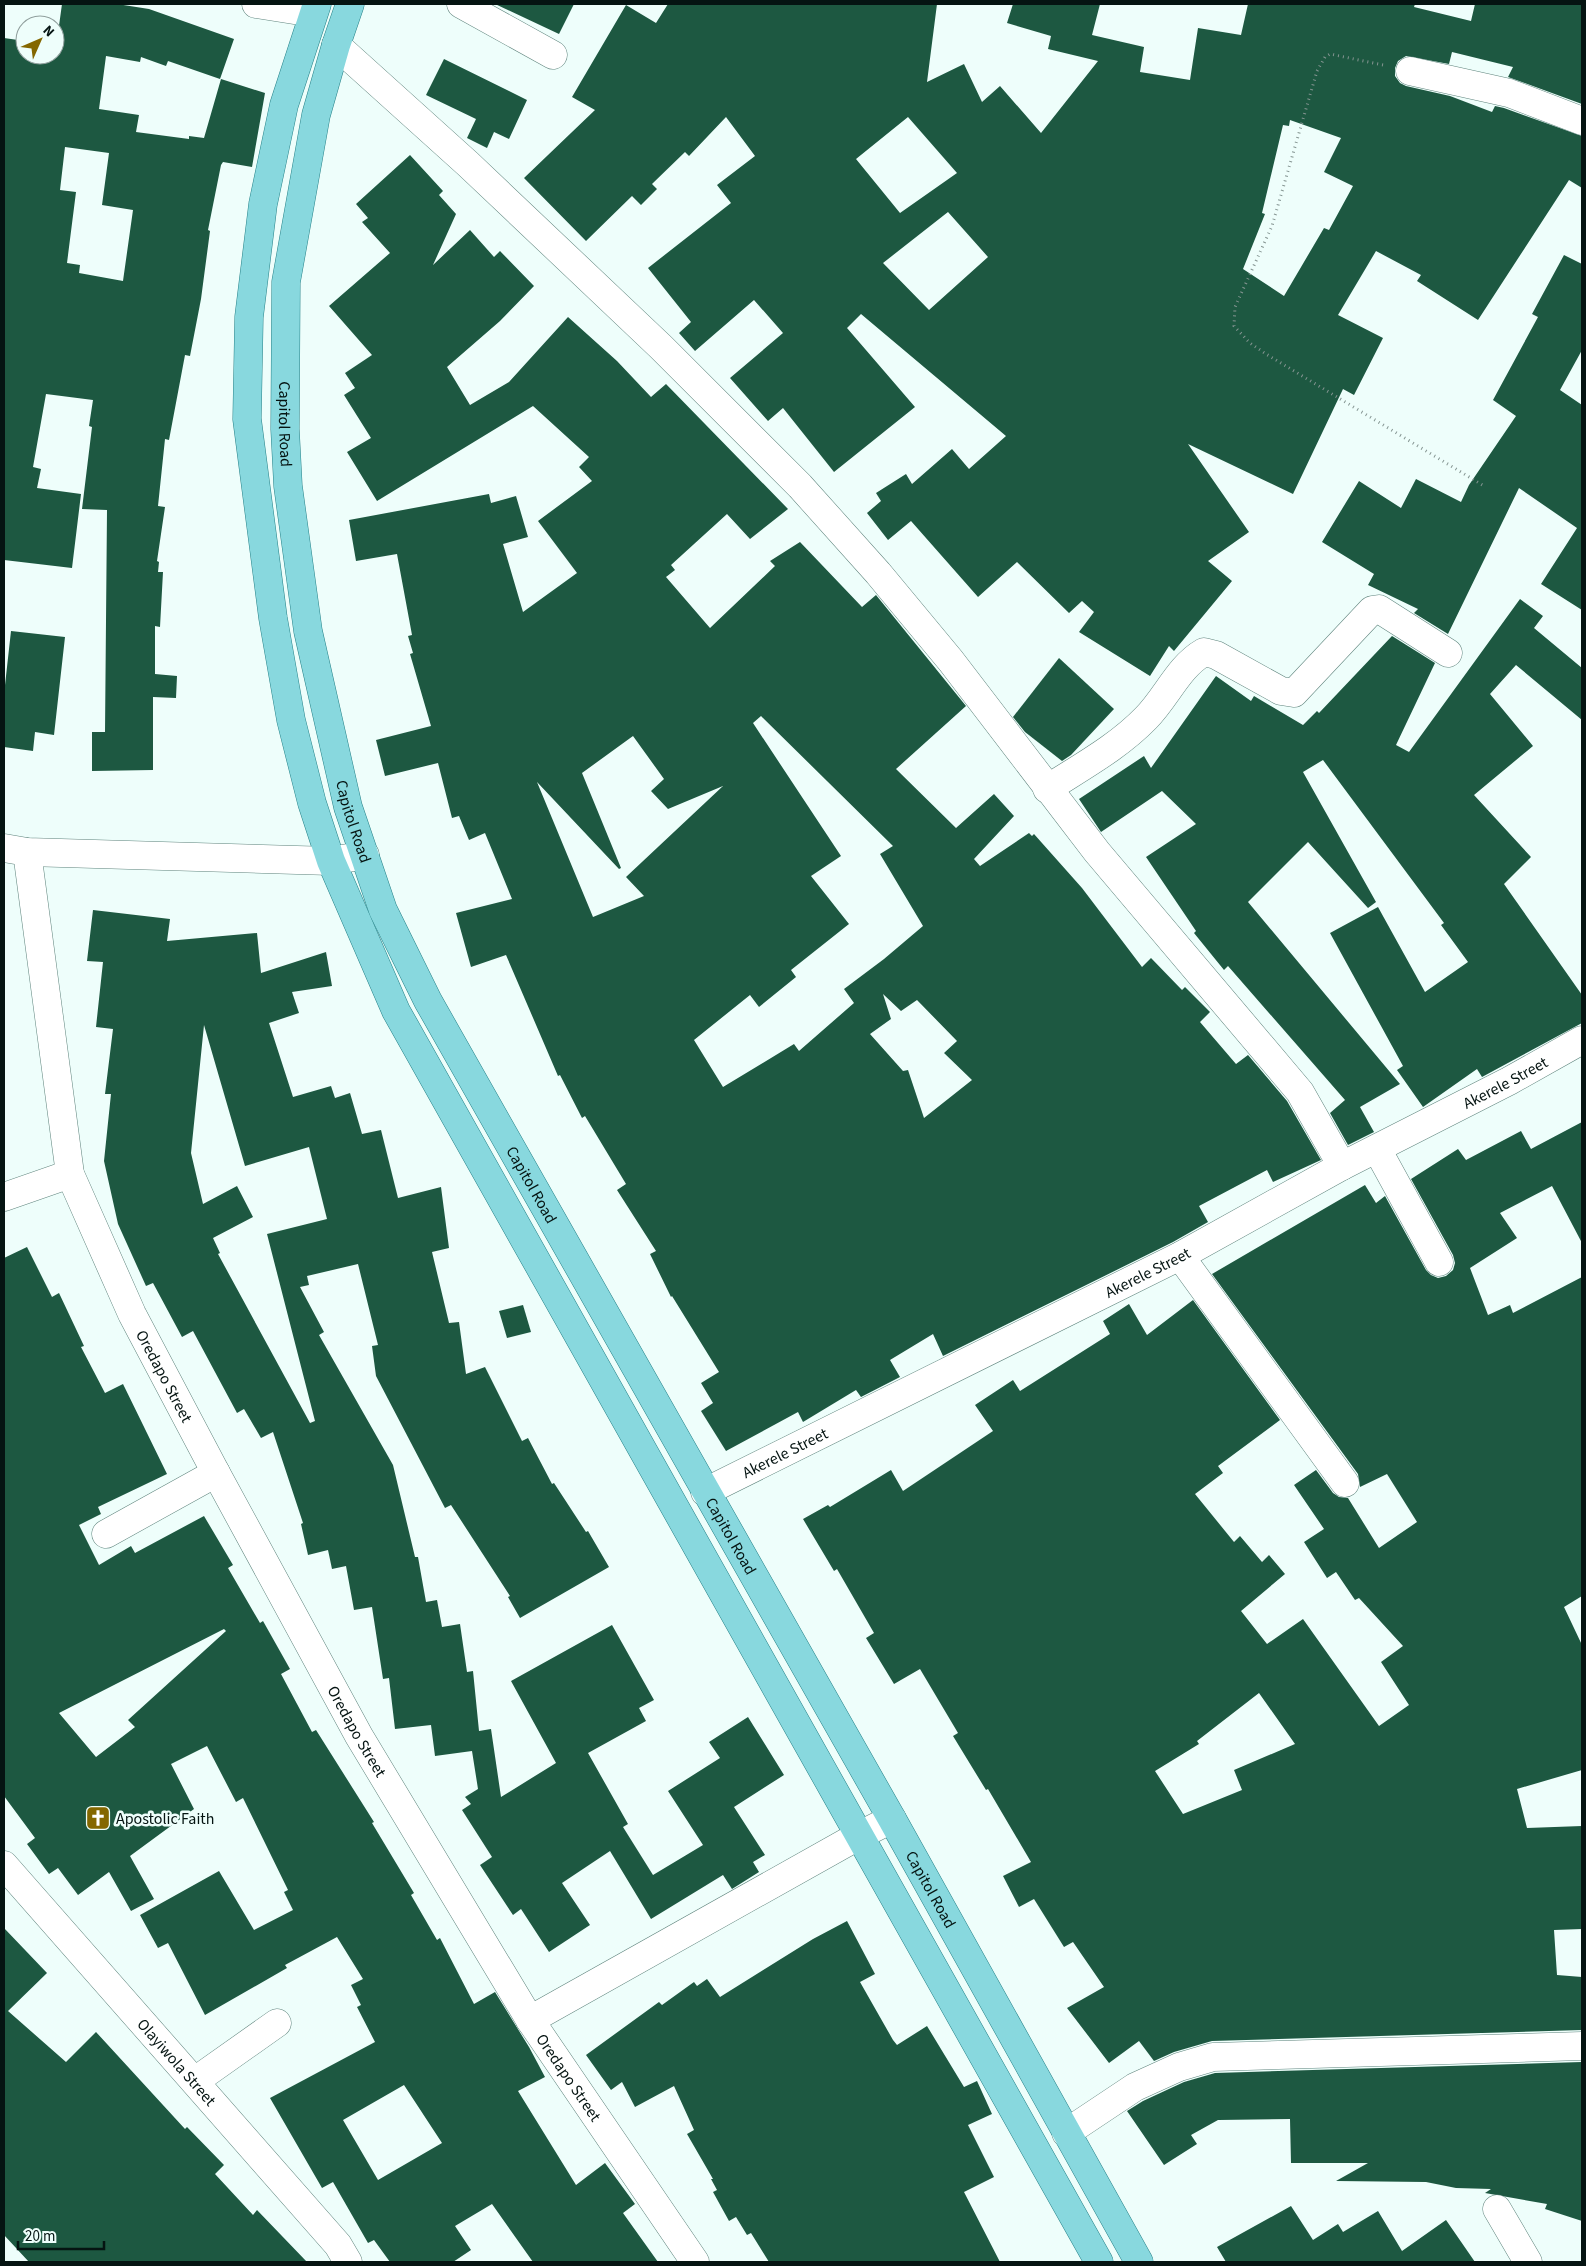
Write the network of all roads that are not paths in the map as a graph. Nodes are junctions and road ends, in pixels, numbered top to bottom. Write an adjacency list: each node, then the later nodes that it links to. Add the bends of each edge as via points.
1 (256, 4): 4 (street)
2 (350, 4): 5 (main road, Capitol Road)
3 (461, 4): 6 (street)
4 (315, 8): 13 (main road, Capitol Road, via 284,105 263,204 249,318 247,419 273,618 292,720 312,803)
5 (336, 45): 10 (street, via 468,164 661,347 800,486 951,661); 12 (main road, Capitol Road, via 316,115 286,282 285,429 288,486 308,631 348,807)
6 (553, 55)
7 (1410, 70): 8 (street, via 1509,93)
8 (1582, 120)
9 (1448, 653): 10 (street, via 1379,610 1372,610 1294,693 1281,691 1216,655 1204,652 1191,660 1147,717 1125,738)
10 (1047, 789): 16 (street, via 1300,1092)
11 (16, 850): 13 (street); 17 (street, Oredapo Street)
12 (365, 855): 13 (street); 23 (main road, Capitol Road, via 383,910 428,1001)
13 (331, 861): 26 (main road, Capitol Road, via 396,1011)
14 (1582, 1040): 15 (street, Akerele Street)
15 (1377, 1149): 16 (street, Akerele Street); 20 (street)
16 (1342, 1166): 19 (street, Akerele Street)
17 (70, 1174): 18 (street); 21 (street, Oredapo Street, via 132,1314)
18 (4, 1198)
19 (1180, 1256): 22 (street); 23 (street, Akerele Street)
20 (1439, 1262)
21 (216, 1473): 24 (street); 28 (street, Oredapo Street, via 359,1736)
22 (1345, 1483)
23 (705, 1492): 25 (main road, Capitol Road)
24 (106, 1534)
25 (892, 1819): 26 (street); 32 (main road, Capitol Road)
26 (858, 1836): 28 (street); 36 (main road, Capitol Road)
27 (4, 1865): 31 (street, Olayiwola Street)
28 (530, 2020): 35 (street, Oredapo Street)
29 (277, 2023): 31 (street)
30 (1582, 2046): 32 (street, via 1213,2057 1179,2067 1135,2087)
31 (195, 2081): 34 (street, Olayiwola Street, via 338,2245)
32 (1066, 2132): 37 (main road, Capitol Road)
33 (1497, 2209): 38 (street)
34 (348, 2262)
35 (695, 2262)
36 (1099, 2262)
37 (1139, 2262)
38 (1528, 2262)

